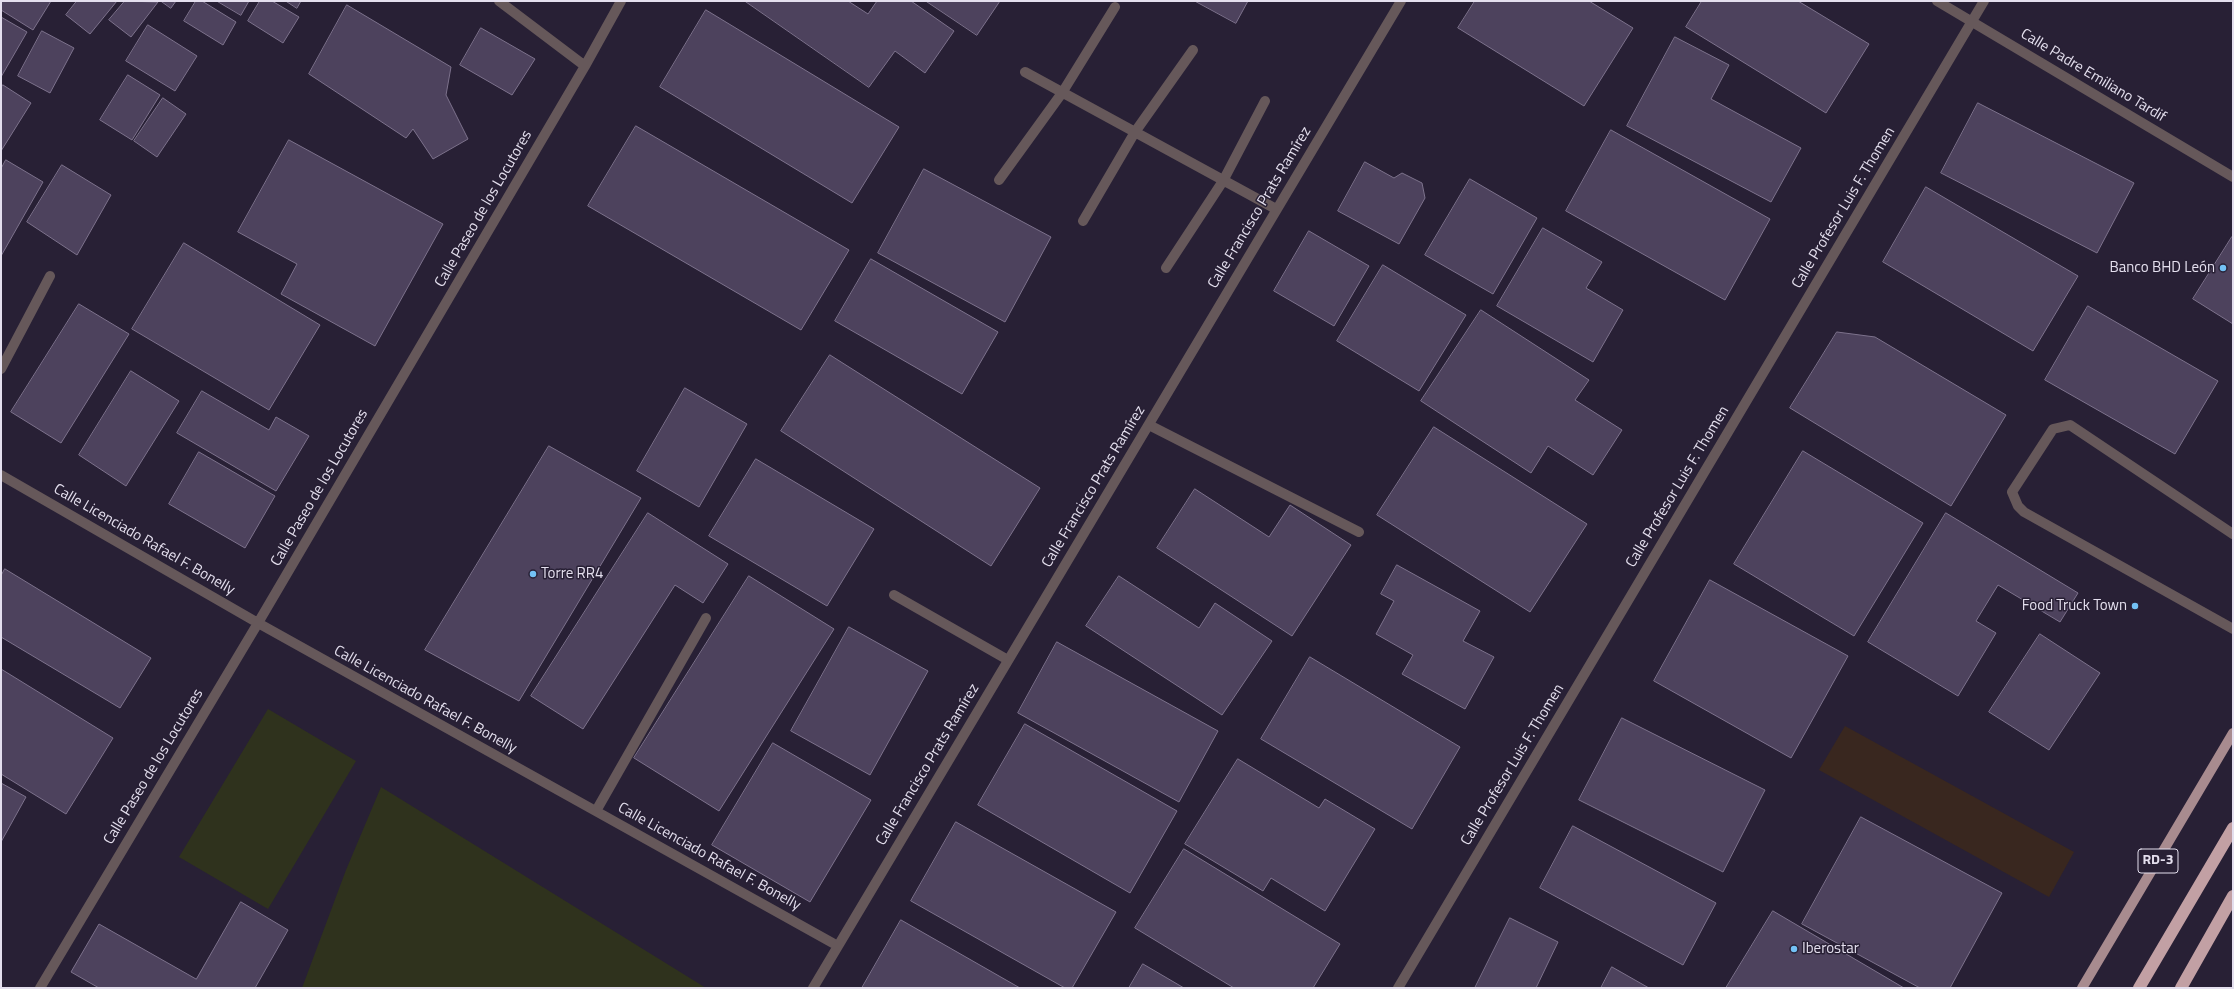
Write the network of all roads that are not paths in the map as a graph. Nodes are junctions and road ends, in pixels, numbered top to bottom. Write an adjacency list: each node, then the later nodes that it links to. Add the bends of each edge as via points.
1 (500, 1): 9 (street)
2 (621, 1): 9 (street, Calle Paseo de los Locutores)
3 (1401, 1): 17 (street, Calle Francisco Prats Ramírez)
4 (1937, 1): 7 (street, Calle Padre Emiliano Tardif)
5 (1984, 1): 7 (street, Calle Profesor Luis F. Thomen)
6 (1115, 7): 11 (street)
7 (1972, 22): 14 (street, Calle Padre Emiliano Tardif); 38 (street, Calle Profesor Luis F. Thomen)
8 (1192, 50): 13 (street)
9 (585, 66): 28 (street, Calle Paseo de los Locutores)
10 (1025, 72): 11 (street)
11 (1062, 93): 13 (street); 15 (street)
12 (1265, 101): 16 (street)
13 (1135, 132): 16 (street); 18 (street)
14 (2233, 177)
15 (999, 180)
16 (1224, 181): 17 (street); 19 (street)
17 (1276, 209): 22 (street, Calle Francisco Prats Ramírez)
18 (1082, 221)
19 (1166, 268)
20 (50, 276): 21 (street)
21 (1, 369)
22 (1148, 425): 24 (street); 30 (street, Calle Francisco Prats Ramírez)
23 (1, 475): 28 (street, Calle Licenciado Rafael F. Bonelly)
24 (1359, 532)
25 (2233, 534): 29 (street, via 2070,425 2052,429 2012,492 2024,512)
26 (894, 595): 30 (street)
27 (706, 618): 32 (street)
28 (258, 623): 32 (street, Calle Licenciado Rafael F. Bonelly); 36 (street, Calle Paseo de los Locutores)
29 (2233, 630)
30 (1008, 660): 35 (street, Calle Francisco Prats Ramírez)
31 (2233, 733): 39 (main road, RD-3)
32 (596, 812): 35 (street, Calle Licenciado Rafael F. Bonelly)
33 (2233, 828): 40 (highway)
34 (2233, 896): 41 (highway)
35 (838, 946): 37 (street, Calle Francisco Prats Ramírez)
36 (40, 988)
37 (813, 988)
38 (1398, 988)
39 (2082, 988)
40 (2139, 988)
41 (2181, 988)

